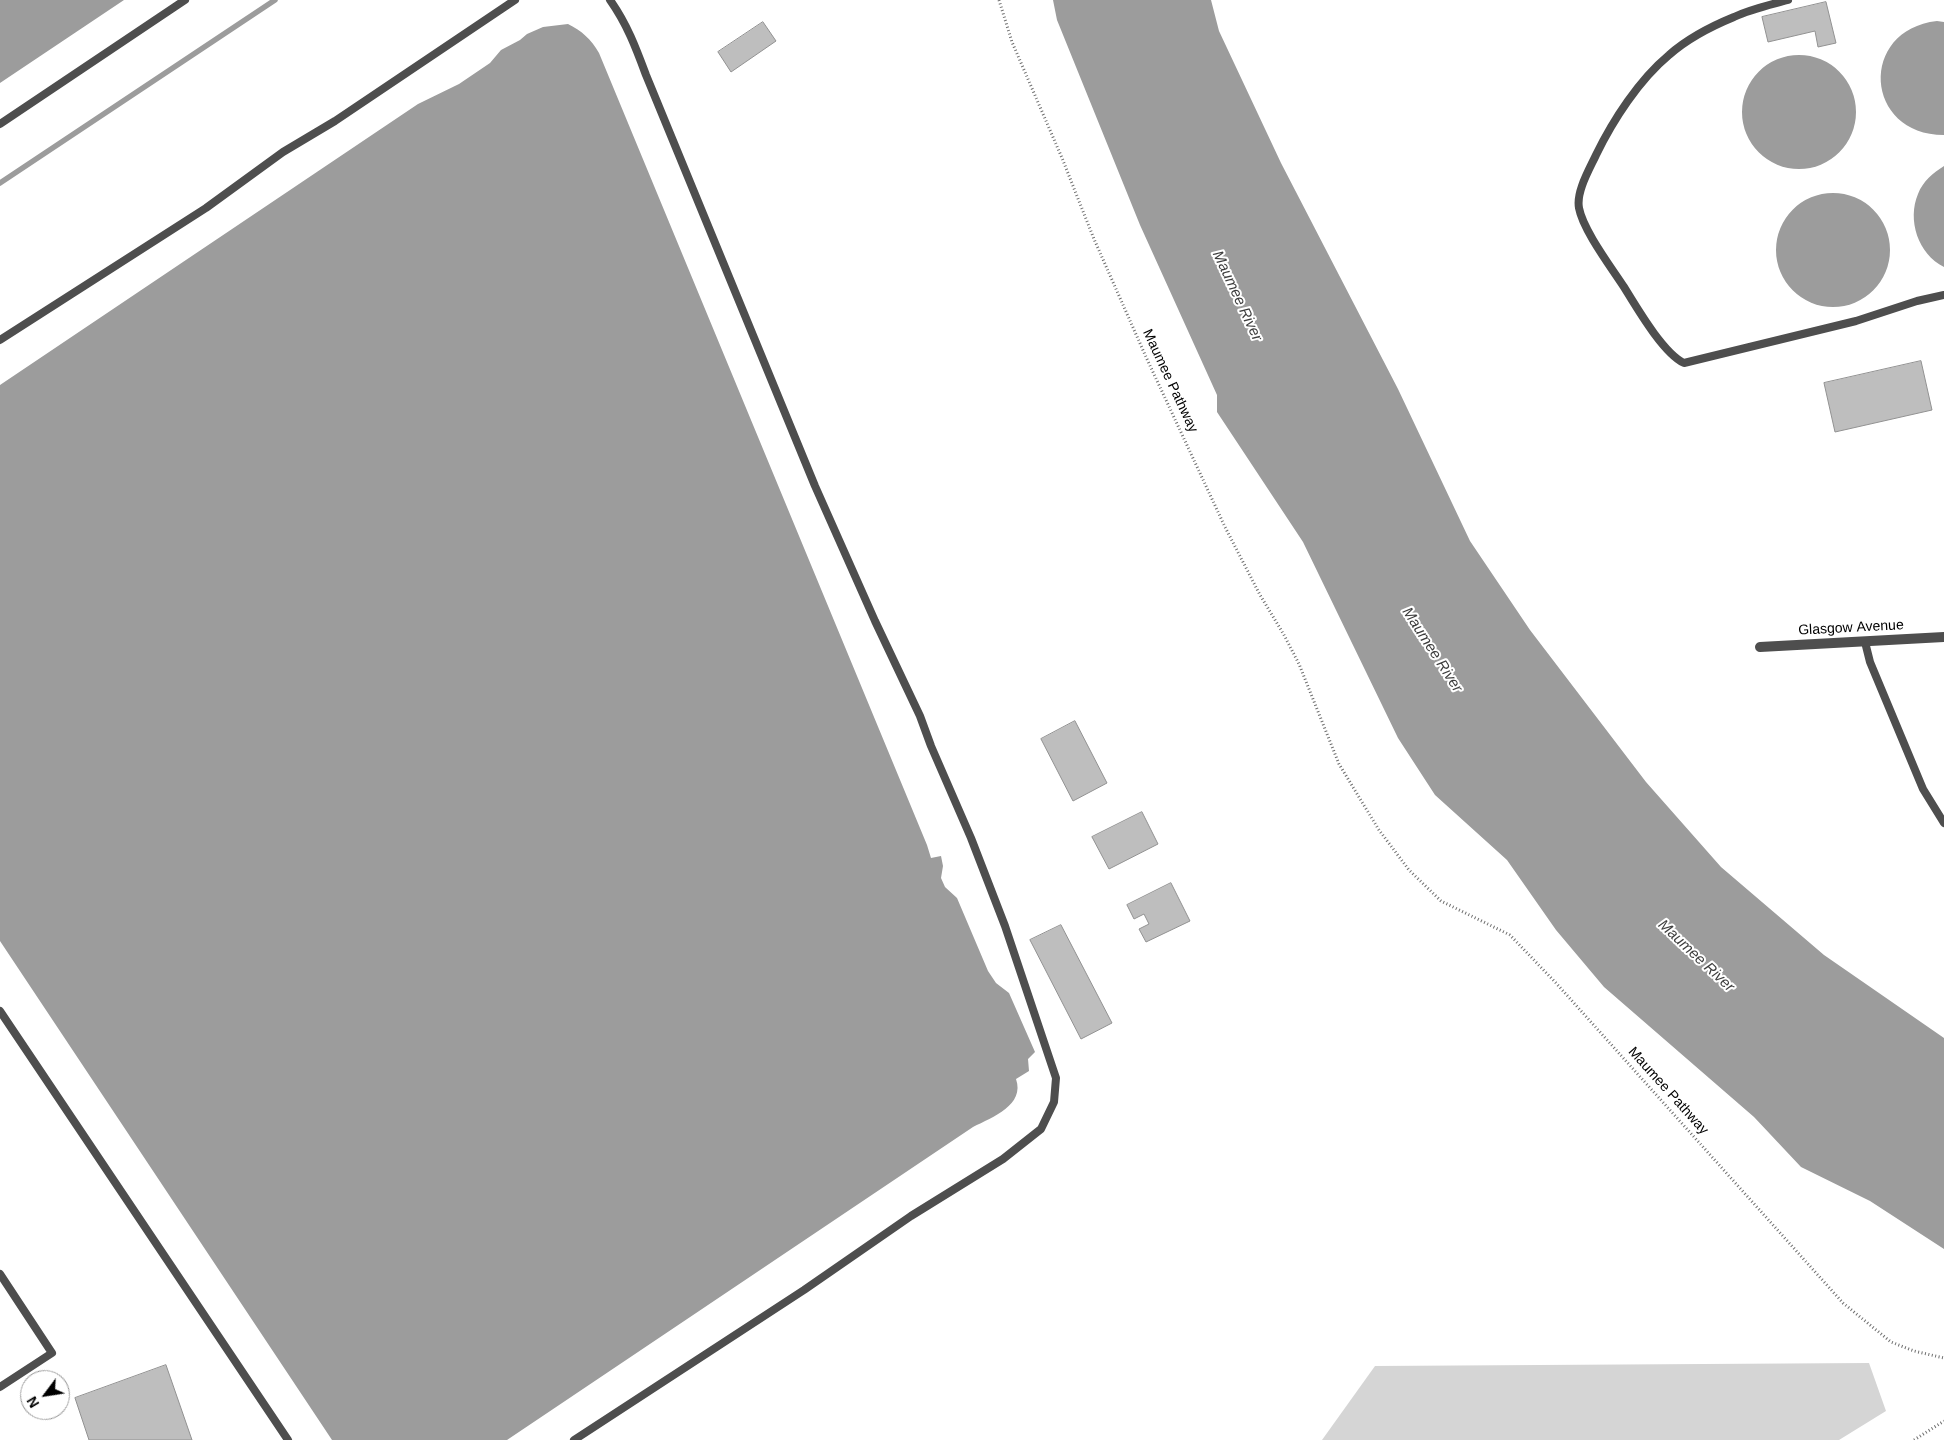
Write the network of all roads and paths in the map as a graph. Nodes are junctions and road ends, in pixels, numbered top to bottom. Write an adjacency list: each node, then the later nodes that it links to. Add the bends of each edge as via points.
1 (185, 0): 6 (lane)
2 (515, 0): 8 (lane, via 335,121 282,152 206,208)
3 (610, 0): 19 (lane, via 634,40 815,486 920,716 971,838 1005,926 1056,1078 1054,1102 1041,1129 1003,1159 911,1216)
4 (999, 0): 15 (path, Maumee Pathway, via 1012,42 1138,339 1226,527 1299,664 1340,764 1379,830 1409,870 1441,901 1510,935 1843,1303 1891,1342)
5 (1788, 0): 7 (lane, via 1735,16 1705,30 1670,54 1642,82 1603,140 1583,183 1579,208 1590,235 1639,311 1676,359 1684,363 1856,321)
6 (0, 124)
7 (1944, 295)
8 (0, 340)
9 (1944, 637): 10 (street, Glasgow Avenue)
10 (1865, 642): 11 (street, Glasgow Avenue); 12 (lane, via 1870,662 1923,789)
11 (1760, 647)
12 (1944, 823)
13 (0, 1011): 18 (lane)
14 (0, 1274): 16 (lane, via 52,1353)
15 (1944, 1358)
16 (0, 1387)
17 (1944, 1420): 20 (path)
18 (288, 1440)
19 (574, 1440)
20 (1914, 1440)

